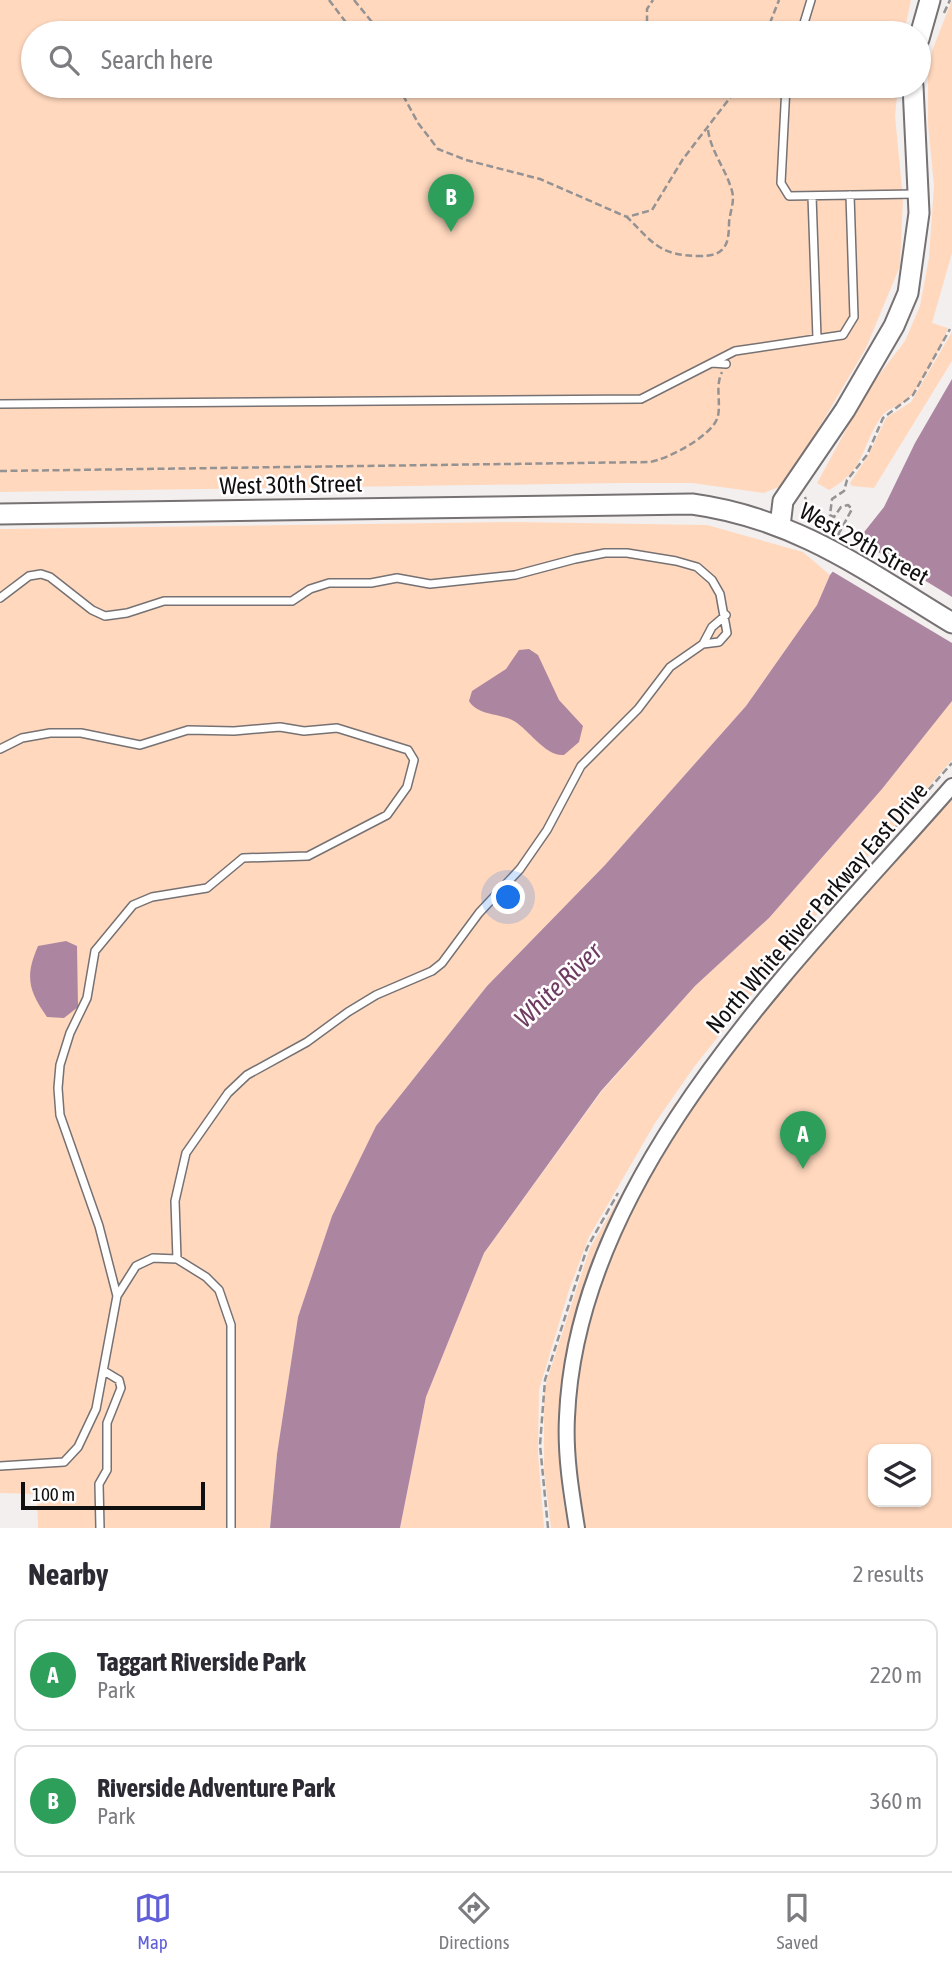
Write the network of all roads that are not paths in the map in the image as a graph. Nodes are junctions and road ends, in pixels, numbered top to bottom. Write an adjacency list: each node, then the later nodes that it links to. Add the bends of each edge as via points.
1 (811, 0): 3 (lane)
2 (930, 0): 4 (main road)
3 (805, 21)
4 (928, 21)
5 (785, 98): 9 (lane, via 781,183 789,196)
6 (919, 98): 7 (main road)
7 (917, 194): 8 (lane); 16 (main road, via 917,241 902,310 845,411 783,501)
8 (850, 195): 9 (lane); 10 (lane, via 854,317 843,335)
9 (812, 196): 10 (lane)
10 (817, 338): 11 (lane, via 735,351)
11 (711, 363): 12 (lane); 13 (lane, via 641,399 626,401)
12 (726, 364)
13 (0, 404)
14 (583, 505): 15 (main road, West 30th Street); 16 (main road, West 29th Street, via 692,504)
15 (0, 514)
16 (780, 526): 19 (main road, West 29th Street, via 837,540)
17 (0, 598): 18 (lane, via 29,576 41,575 105,616 164,601 292,601 329,583 397,578 430,584 515,575 605,553 697,567 712,580)
18 (726, 615): 20 (lane, via 712,627); 20 (lane, via 727,633 719,642)
19 (952, 623)
20 (703, 644): 23 (lane, via 670,667 638,709 581,766 520,869 442,963 358,1007 247,1075 228,1093 186,1153 175,1201)
21 (0, 749): 24 (lane, via 22,738 50,733 81,733 141,745 188,730 337,729 408,750 414,760 407,787 387,814 308,856 243,858 207,888 152,897 133,905 94,951 87,998 70,1033 58,1088 60,1115 106,1247)
22 (952, 786): 29 (street, North White River Parkway East Drive, via 745,1022 678,1118 617,1226 591,1284 570,1378 568,1458)
23 (177, 1259): 24 (lane, via 153,1258 136,1266); 28 (lane, via 219,1290 231,1325)
24 (117, 1296): 25 (lane)
25 (104, 1371): 26 (lane, via 96,1409 78,1447 64,1462); 27 (lane, via 119,1380 121,1388 107,1423 107,1470 97,1502)
26 (0, 1466)
27 (100, 1528)
28 (232, 1528)
29 (577, 1528)

